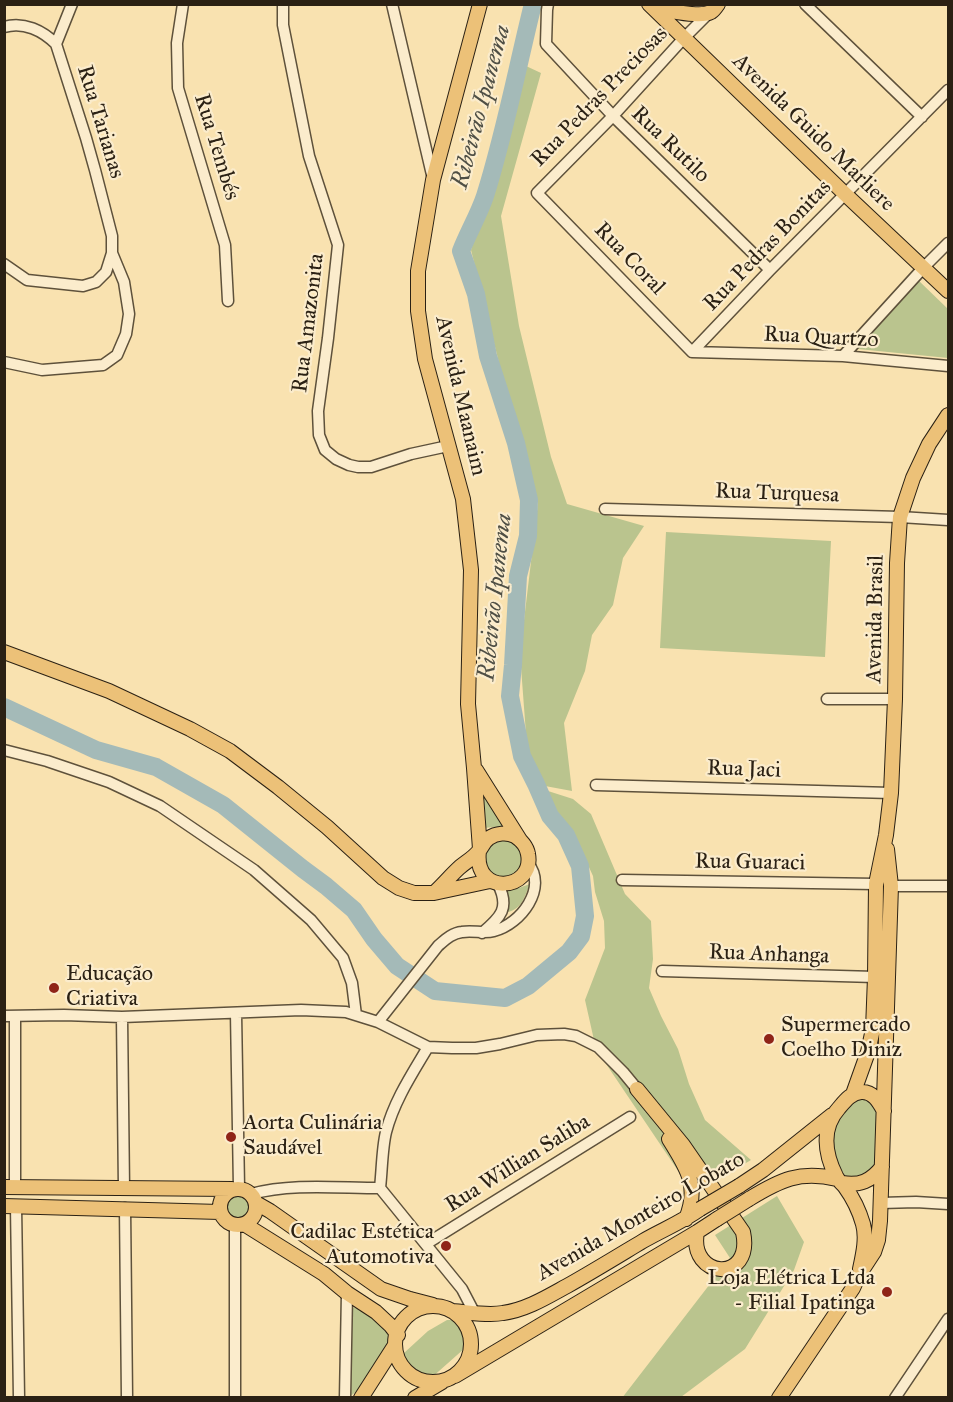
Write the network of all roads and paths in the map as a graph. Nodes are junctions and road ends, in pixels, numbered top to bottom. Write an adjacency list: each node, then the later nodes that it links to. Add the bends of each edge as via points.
1 (72, 4): 12 (street, Rua Tarianas)
2 (183, 4): 25 (street, Rua Tembés, via 177,44 178,88 225,245)
3 (283, 4): 31 (street, Rua Amazonita, via 283,25 309,156 338,245 318,411 319,435 325,450 358,467)
4 (392, 4): 16 (street)
5 (480, 4): 16 (main road, Avenida Maanaim)
6 (548, 4): 14 (street, Rua Rutilo, via 546,44)
7 (804, 4): 15 (street)
8 (650, 5): 9 (main road, via 697,14); 11 (main road, Avenida Guido Marliere)
9 (714, 8): 11 (street, Rua Pedras Preciosas)
10 (4, 27): 12 (street, via 26,26 47,35)
11 (683, 39): 14 (street, Rua Pedras Preciosas); 18 (main road, Avenida Guido Marliere)
12 (56, 44): 20 (street, Rua Tarianas, via 92,159 112,236)
13 (948, 90): 15 (street, Rua Pedras Bonitas)
14 (613, 116): 17 (street, Rua Pedras Preciosas); 23 (street, Rua Rutilo)
15 (922, 117): 18 (street, Rua Pedras Bonitas)
16 (433, 180): 31 (main road, Avenida Maanaim, via 417,271 418,311 425,359)
17 (537, 193): 26 (street, Rua Coral)
18 (845, 194): 22 (main road, Avenida Guido Marliere); 23 (street, Rua Pedras Bonitas)
19 (948, 243): 22 (street)
20 (112, 253): 21 (street, via 106,272 96,282 83,286 27,280); 28 (street, Rua Tarianas, via 124,282 129,314 117,355 103,365 42,370)
21 (4, 264)
22 (924, 267): 24 (main road, Avenida Guido Marliere); 27 (street)
23 (770, 270): 26 (street, Rua Pedras Bonitas)
24 (948, 291)
25 (228, 301)
26 (692, 352): 27 (street, Rua Quartzo)
27 (843, 356): 29 (street, Rua Quartzo)
28 (4, 362)
29 (948, 366)
30 (948, 415): 33 (main road, Avenida Brasil, via 913,477)
31 (448, 446): 39 (main road, Avenida Maanaim, via 463,499 471,570 468,704)
32 (605, 509): 33 (street, Rua Turquesa)
33 (900, 517): 34 (street, Rua Turquesa); 37 (main road, Avenida Brasil)
34 (948, 520)
35 (4, 652): 51 (main road, via 109,691 230,751 327,827 383,878 414,893)
36 (827, 699): 37 (street)
37 (895, 699): 41 (main road, Avenida Brasil)
38 (4, 750): 56 (street, via 109,782 160,806 254,870 311,920 343,958 352,983)
39 (474, 768): 43 (main road, Avenida Maanaim); 44 (main road, Avenida Maanaim)
40 (596, 785): 41 (street, Rua Jaci)
41 (891, 793): 42 (main road, Avenida Brasil)
42 (886, 835): 48 (main road, Avenida Brasil); 49 (main road, Avenida Brasil)
43 (520, 840): 44 (main road, via 513,835 497,834); 45 (main road, via 526,847)
44 (479, 850): 47 (main road, via 480,868); 51 (main road)
45 (528, 863): 47 (main road, via 514,882); 52 (street, via 533,869 535,890 523,911 507,926)
46 (622, 880): 48 (street, Rua Guaraci)
47 (494, 882): 51 (main road); 52 (street, via 504,898 502,911)
48 (876, 885): 54 (main road, Avenida Brasil)
49 (891, 886): 50 (street); 63 (main road, Avenida Brasil)
50 (948, 886)
51 (434, 893)
52 (482, 933): 59 (street, via 462,932 438,945)
53 (662, 971): 54 (street, Rua Anhanga)
54 (875, 977): 62 (main road, Avenida Brasil, via 873,1029)
55 (236, 1013): 56 (street, via 301,1010); 58 (street); 71 (street)
56 (356, 1015): 59 (street)
57 (10, 1016): 58 (street); 68 (street)
58 (122, 1017): 70 (street)
59 (378, 1022): 60 (street)
60 (428, 1047): 61 (street, via 476,1048 537,1035 576,1036 598,1047); 69 (street, via 393,1111 385,1134)
61 (637, 1089): 77 (main road, via 689,1177 693,1200); 79 (main road, via 683,1145 743,1232 744,1253 740,1261 727,1269 707,1265 697,1249)
62 (853, 1094): 63 (main road, via 871,1095); 64 (main road)
63 (884, 1111): 66 (main road)
64 (834, 1114): 67 (main road, via 826,1139); 77 (main road, Avenida Monteiro Lobato, bridge, via 763,1170)
65 (630, 1117): 80 (street, Rua Willian Saliba)
66 (882, 1167): 67 (main road, via 862,1183); 72 (main road)
67 (840, 1181): 79 (main road, Avenida Monteiro Lobato, bridge, via 824,1176 792,1177); 81 (main road, via 858,1208 864,1226)
68 (10, 1187): 70 (main road)
69 (380, 1188): 71 (street, via 292,1188); 80 (street)
70 (124, 1189): 71 (main road)
71 (244, 1193): 76 (main road, via 223,1196); 78 (main road, via 255,1213 249,1222); 83 (main road, via 381,1289)
72 (881, 1203): 73 (street); 81 (main road, via 878,1240)
73 (948, 1204)
74 (10, 1206): 75 (main road); 88 (street)
75 (125, 1208): 76 (main road); 89 (street)
76 (219, 1212): 78 (main road, via 226,1221)
77 (686, 1219): 84 (main road, Avenida Monteiro Lobato, via 530,1306 489,1315)
78 (239, 1224): 82 (main road, via 324,1274); 90 (street)
79 (697, 1232): 87 (main road, Avenida Monteiro Lobato)
80 (426, 1244): 84 (street, via 462,1289)
81 (859, 1275): 94 (main road)
82 (347, 1293): 86 (main road, via 391,1326); 91 (street)
83 (446, 1309): 84 (main road, Avenida Monteiro Lobato); 86 (main road, via 424,1307 409,1315); 87 (main road, via 462,1319 471,1341 461,1370)
84 (474, 1312)
85 (948, 1319): 95 (street)
86 (396, 1340): 87 (main road, via 397,1356 408,1373 426,1382); 92 (main road)
87 (450, 1378): 93 (main road, Avenida Monteiro Lobato)
88 (19, 1398)
89 (127, 1398)
90 (235, 1398)
91 (345, 1398)
92 (361, 1398)
93 (415, 1398)
94 (779, 1398)
95 (895, 1398)

